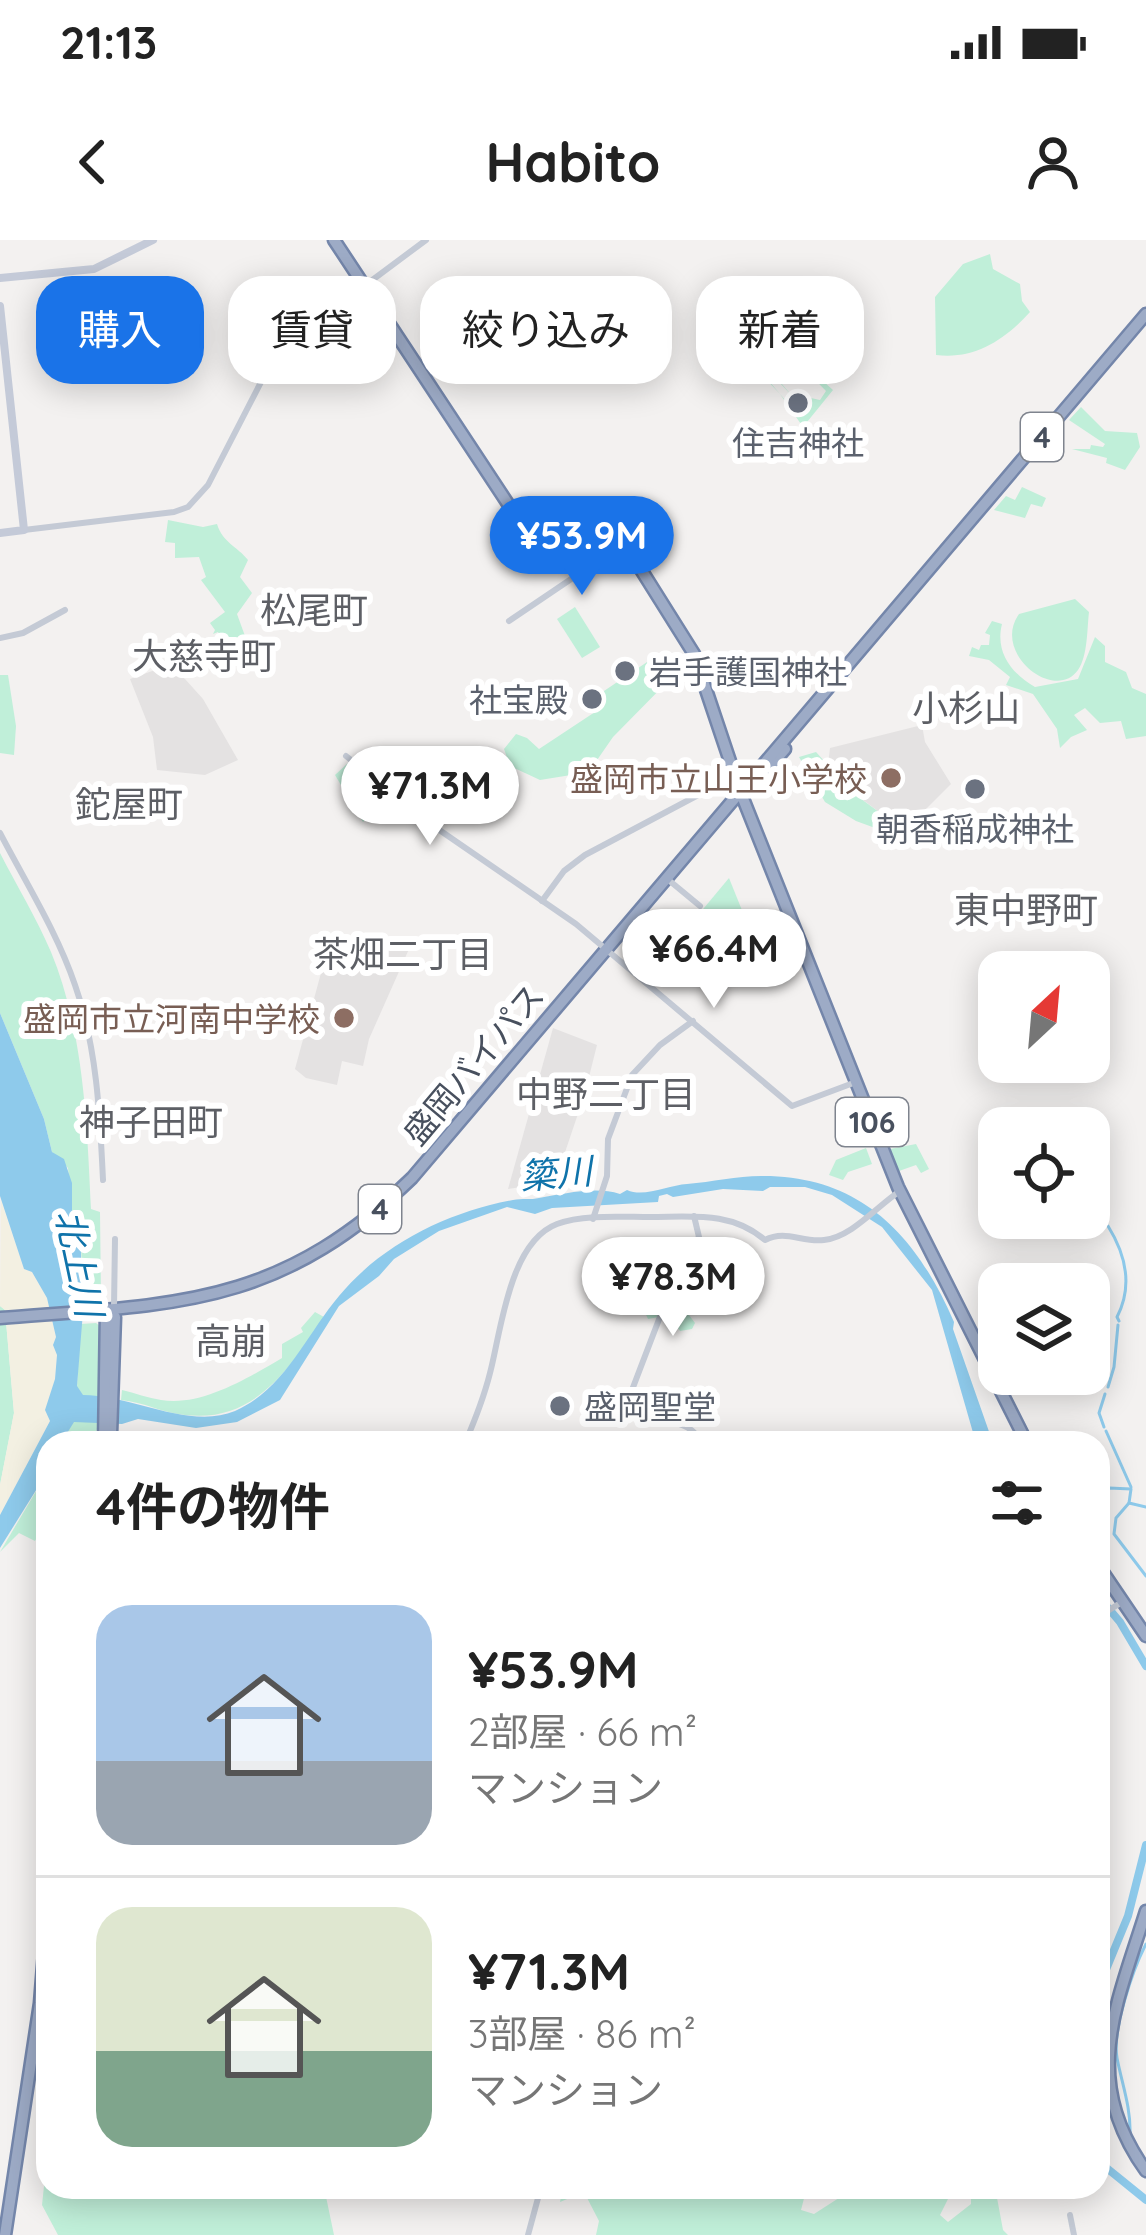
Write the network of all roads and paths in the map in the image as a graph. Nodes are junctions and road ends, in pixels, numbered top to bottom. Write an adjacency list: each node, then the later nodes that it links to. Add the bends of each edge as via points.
1 (153, 240): 6 (main road, via 94,269)
2 (334, 240): 4 (highway)
3 (426, 240): 5 (street)
4 (358, 276)
5 (379, 276)
6 (0, 278)
7 (0, 306): 12 (main road)
8 (1146, 314): 20 (highway, 盛岡バイパス / 4)
9 (1146, 324): 20 (highway, 盛岡バイパス / 4)
10 (396, 334): 14 (highway, via 518,519 541,532 602,528)
11 (260, 384): 12 (street, via 208,485 188,507)
12 (23, 530): 13 (main road)
13 (0, 533)
14 (622, 543): 16 (street); 19 (highway, 106, via 694,654)
15 (65, 610): 17 (street)
16 (509, 621)
17 (0, 638)
18 (346, 756): 23 (street)
19 (734, 776): 20 (highway, 106); 23 (street, via 585,855)
20 (742, 794): 22 (highway, 盛岡バイパス / 4); 25 (highway, 盛岡バイパス / 4); 27 (highway, 106)
21 (0, 833): 28 (street, via 81,1005)
22 (671, 882): 24 (street); 25 (highway, 盛岡バイパス / 4)
23 (542, 901): 25 (street)
24 (700, 906)
25 (608, 951): 26 (street); 33 (highway, 盛岡バイパス / 4, via 412,1178 340,1240 214,1296)
26 (693, 1022): 27 (street, via 792,1106); 30 (street, via 632,1075 608,1139)
27 (856, 1082): 29 (highway, 106)
28 (103, 1180)
29 (900, 1192): 31 (street, via 831,1239 784,1233 765,1240 742,1224); 38 (highway, 106)
30 (594, 1216): 31 (street); 36 (street, via 555,1224 521,1265)
31 (694, 1216): 37 (street, via 699,1237 679,1267 632,1390 648,1414)
32 (115, 1239): 33 (street)
33 (106, 1314): 34 (highway, 盛岡バイパス / 4); 35 (highway)
34 (0, 1321)
35 (107, 1431)
36 (469, 1431)
37 (694, 1431)
38 (1021, 1431)
39 (1110, 1587): 40 (highway)
40 (1119, 1604): 41 (street); 42 (highway)
41 (1110, 1610)
42 (1146, 1636)
43 (1146, 1911): 45 (highway)
44 (36, 2032): 51 (highway)
45 (1110, 2038)
46 (36, 2050): 51 (highway)
47 (1110, 2086): 48 (highway, via 1118,2124)
48 (1146, 2171)
49 (538, 2199): 52 (street)
50 (1070, 2215): 53 (street)
51 (8, 2235)
52 (529, 2235)
53 (1074, 2235)

